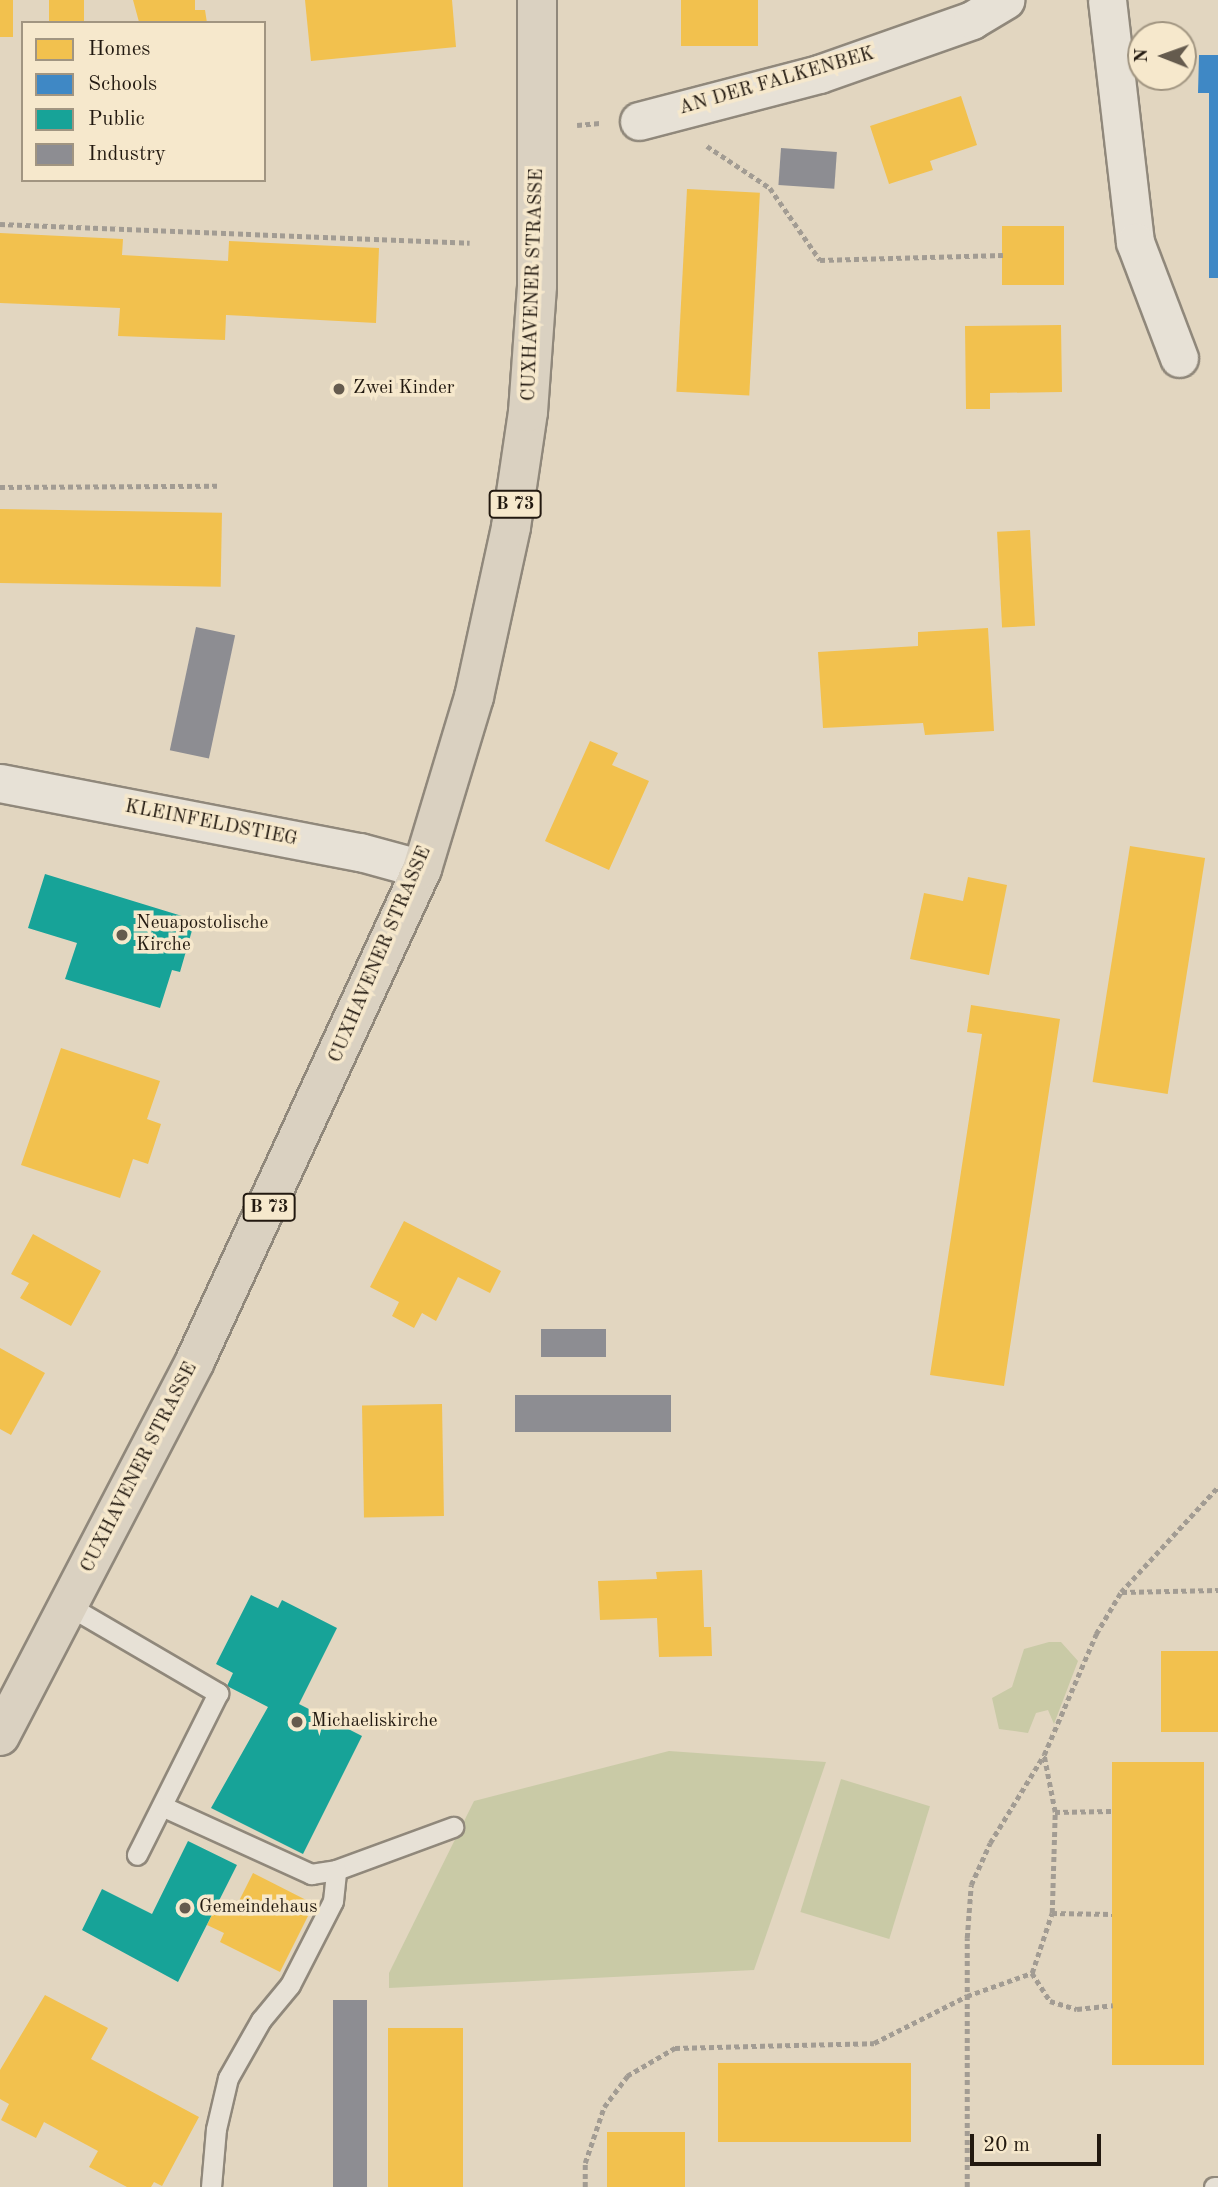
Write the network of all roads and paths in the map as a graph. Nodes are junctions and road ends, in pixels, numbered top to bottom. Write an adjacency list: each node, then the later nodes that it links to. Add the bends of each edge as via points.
1 (537, 0): 5 (main road, CUXHAVENER STRASSE / B 73)
2 (1005, 0): 4 (street, AN DER FALKENBEK, via 972,20 819,74)
3 (1107, 0): 10 (street, via 1135,242)
4 (639, 121): 5 (path)
5 (540, 127): 14 (main road, CUXHAVENER STRASSE / B 73, via 535,344 511,527 474,697)
6 (703, 143): 9 (path, via 770,188 820,260)
7 (0, 224): 8 (path)
8 (470, 243)
9 (1003, 255)
10 (1179, 358)
11 (217, 486): 12 (path)
12 (0, 487)
13 (0, 783): 14 (street, KLEINFELDSTIEG, via 360,852)
14 (422, 869): 18 (main road, CUXHAVENER STRASSE / B 73, via 243,1261)
15 (1218, 1487): 17 (path)
16 (1218, 1590): 17 (path)
17 (1121, 1592): 20 (path, via 1096,1634)
18 (69, 1606): 19 (main road, CUXHAVENER STRASSE / B 73); 22 (lane, via 218,1693)
19 (5, 1729): 21 (main road, CUXHAVENER STRASSE / B 73)
20 (1044, 1755): 24 (path); 31 (path, via 990,1843 971,1885)
21 (0, 1769)
22 (164, 1807): 26 (lane); 27 (lane, via 299,1871)
23 (1111, 1811): 24 (path)
24 (1055, 1812): 28 (path)
25 (453, 1828): 27 (lane)
26 (136, 1855)
27 (336, 1870): 33 (lane, via 333,1901 290,1985 261,2020 228,2078 216,2129)
28 (1052, 1913): 29 (path); 30 (path)
29 (1112, 1914)
30 (1032, 1973): 31 (path); 32 (path, via 1050,2001 1077,2009)
31 (967, 1996): 34 (path, via 874,2043 675,2048 628,2076 604,2107 585,2163); 35 (path)
32 (1112, 2005)
33 (211, 2187)
34 (585, 2187)
35 (967, 2187)

